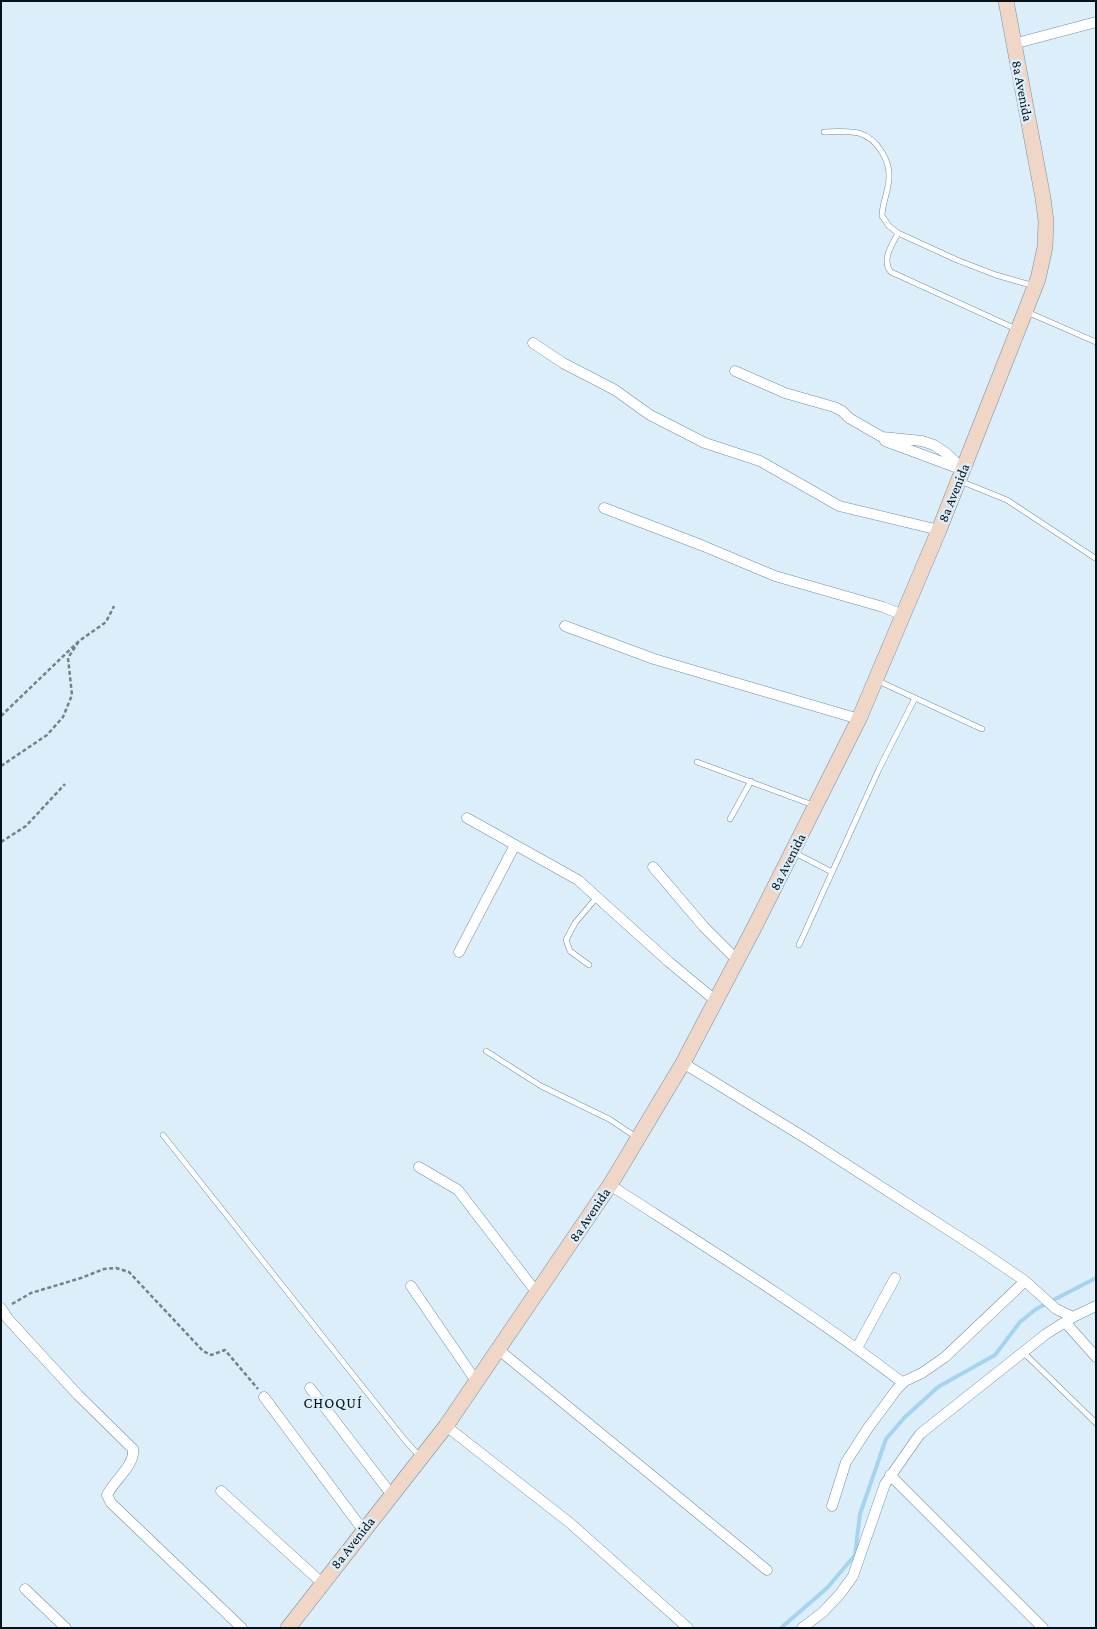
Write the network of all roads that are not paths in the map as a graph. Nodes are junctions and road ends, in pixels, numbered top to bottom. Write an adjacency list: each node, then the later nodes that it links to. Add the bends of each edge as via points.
1 (1006, 1): 3 (street, 8a Avenida)
2 (1096, 22): 3 (street)
3 (1013, 44): 6 (street, 8a Avenida, via 1046,222 1045,247)
4 (824, 132): 5 (lane, via 856,132 872,139 888,164 890,174 882,216)
5 (898, 233): 6 (lane, via 957,260); 8 (lane, via 886,262 891,272)
6 (1035, 286): 7 (street, 8a Avenida)
7 (1024, 311): 8 (street, 8a Avenida); 9 (lane)
8 (1017, 330): 12 (street, 8a Avenida)
9 (1096, 342)
10 (533, 344): 14 (street, via 614,390 650,415 705,443 760,461 839,506)
11 (735, 371): 12 (street, via 784,393 834,407 842,411 861,433)
12 (962, 476): 14 (street, 8a Avenida); 15 (lane, via 1006,500)
13 (604, 508): 16 (street, via 775,576)
14 (939, 530): 16 (street, 8a Avenida)
15 (1095, 558)
16 (903, 615): 18 (street, 8a Avenida)
17 (565, 626): 20 (street, via 654,659)
18 (876, 680): 19 (lane); 20 (street, 8a Avenida)
19 (915, 698): 21 (lane); 30 (lane)
20 (859, 719): 24 (street, 8a Avenida)
21 (982, 729)
22 (697, 762): 23 (lane)
23 (751, 781): 24 (lane); 26 (lane)
24 (815, 807): 28 (street, 8a Avenida)
25 (467, 818): 27 (street)
26 (730, 819)
27 (515, 845): 31 (street, via 578,880); 33 (street)
28 (792, 852): 30 (lane); 34 (street, 8a Avenida)
29 (652, 867): 34 (street)
30 (832, 872): 32 (lane)
31 (597, 897): 35 (lane, via 575,922 566,940 570,951); 36 (street)
32 (799, 945)
33 (459, 952)
34 (737, 960): 36 (street, 8a Avenida)
35 (589, 965)
36 (716, 1001): 38 (street, 8a Avenida)
37 (486, 1051): 40 (lane, via 541,1086)
38 (683, 1063): 40 (street, 8a Avenida); 44 (street, via 807,1139)
39 (163, 1135): 60 (lane)
40 (639, 1139): 42 (street, 8a Avenida)
41 (419, 1167): 46 (street, via 458,1190)
42 (610, 1185): 46 (street, 8a Avenida); 50 (street)
43 (895, 1278): 50 (street)
44 (1029, 1284): 49 (street); 55 (street, via 945,1357)
45 (411, 1286): 54 (street)
46 (537, 1293): 51 (street, 8a Avenida)
47 (1096, 1306): 49 (street)
48 (1, 1308): 70 (street, via 78,1395 133,1449 132,1461 107,1494 111,1503)
49 (1069, 1320): 52 (street); 53 (street)
50 (857, 1348): 55 (street)
51 (498, 1350): 54 (street, 8a Avenida); 66 (street)
52 (1023, 1352): 58 (lane); 61 (street, via 920,1434)
53 (1096, 1356)
54 (476, 1382): 59 (street, 8a Avenida)
55 (903, 1382): 64 (street, via 846,1462)
56 (310, 1388): 63 (street)
57 (264, 1397): 65 (street)
58 (1096, 1423)
59 (446, 1426): 60 (street, 8a Avenida); 72 (street, via 570,1524)
60 (420, 1458): 63 (street, 8a Avenida)
61 (890, 1475): 73 (street, via 853,1576 823,1612); 74 (street)
62 (221, 1491): 67 (street)
63 (391, 1494): 65 (street, 8a Avenida)
64 (832, 1506)
65 (363, 1530): 67 (street, 8a Avenida)
66 (767, 1570)
67 (322, 1583): 71 (street, 8a Avenida)
68 (25, 1590): 69 (street)
69 (66, 1628)
70 (242, 1628)
71 (288, 1628)
72 (688, 1628)
73 (802, 1628)
74 (1043, 1628)

